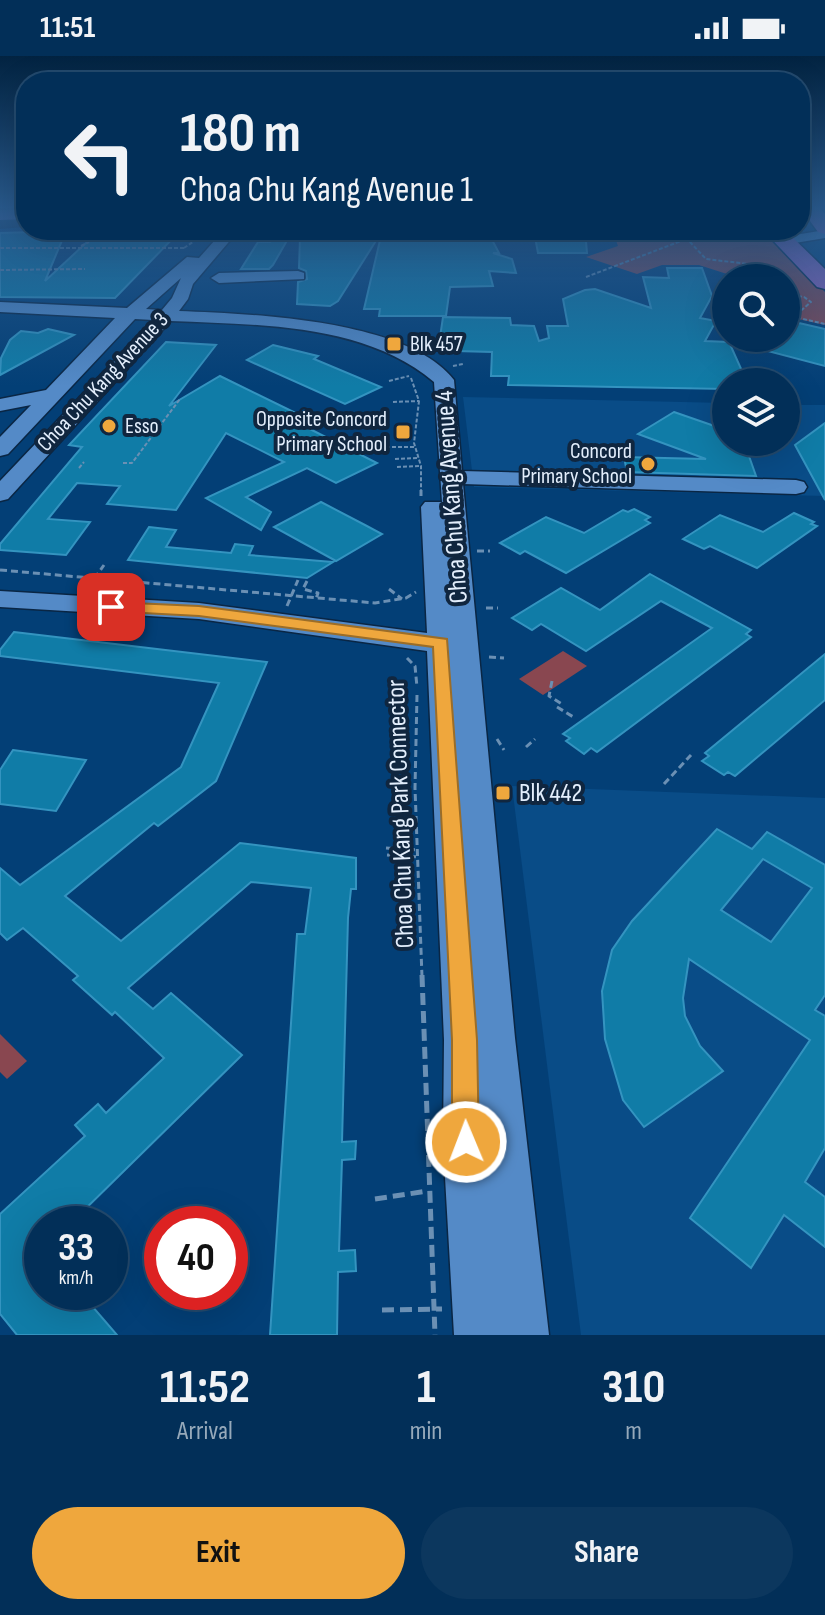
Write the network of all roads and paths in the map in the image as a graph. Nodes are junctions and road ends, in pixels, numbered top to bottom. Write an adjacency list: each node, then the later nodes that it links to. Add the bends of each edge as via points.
1 (186, 267): 11 (street, Choa Chu Kang Avenue 3)
2 (196, 267): 13 (street, Choa Chu Kang Avenue 3)
3 (613, 267): 8 (path)
4 (810, 267): 10 (highway)
5 (85, 269): 6 (path)
6 (0, 270)
7 (298, 276): 9 (street)
8 (586, 277)
9 (219, 278)
10 (825, 282)
11 (149, 296): 16 (street); 17 (street, Choa Chu Kang Avenue 3)
12 (800, 296): 15 (path, via 811,302)
13 (180, 299): 19 (street); 20 (street, Choa Chu Kang Avenue 3)
14 (0, 309): 16 (street)
15 (800, 311)
16 (90, 313): 17 (street, Choa Chu Kang Avenue 4); 22 (street, via 107,323 110,330)
17 (128, 316): 20 (street, Choa Chu Kang Avenue 4); 22 (street, Choa Chu Kang Avenue 3)
18 (800, 318): 21 (path)
19 (198, 320): 20 (street, Choa Chu Kang Avenue 4); 20 (street); 43 (street, Choa Chu Kang Avenue 4, via 292,324 349,333 422,362 444,380); 62 (street, Choa Chu Kang Avenue 4, via 323,334 383,354 425,379)
20 (158, 324): 45 (street, Choa Chu Kang Avenue 3)
21 (825, 324)
22 (104, 339): 26 (street, Choa Chu Kang Avenue 3)
23 (399, 368): 28 (path, via 413,381)
24 (401, 378): 25 (path)
25 (389, 381)
26 (53, 394): 30 (street); 33 (street, Choa Chu Kang Avenue 3)
27 (180, 399): 39 (path, via 132,463)
28 (419, 401): 29 (path); 35 (path)
29 (393, 402)
30 (0, 408): 33 (street, via 22,416)
31 (363, 416): 32 (path)
32 (381, 419)
33 (8, 439)
34 (386, 447): 35 (path)
35 (415, 447): 36 (path)
36 (417, 458): 37 (path); 40 (path)
37 (395, 459)
38 (84, 462): 42 (path)
39 (123, 463)
40 (421, 466): 41 (path); 46 (path)
41 (397, 467)
42 (79, 468)
43 (451, 477): 44 (street); 62 (street, Choa Chu Kang Avenue 4)
44 (796, 487)
45 (0, 494)
46 (421, 499)
47 (473, 551): 48 (path)
48 (490, 551)
49 (104, 565): 54 (path)
50 (0, 570): 54 (path)
51 (298, 580): 60 (path)
52 (0, 581): 54 (street)
53 (307, 581): 58 (path, via 303,589 318,593)
54 (91, 584): 60 (street); 60 (path)
55 (422, 588): 59 (path)
56 (389, 589): 59 (path)
57 (0, 599): 62 (street)
58 (316, 599): 59 (path); 60 (path)
59 (402, 599)
60 (288, 602): 62 (street)
61 (498, 608): 62 (path)
62 (462, 633): 64 (path); 78 (street, Choa Chu Kang Avenue 4); 80 (street, Choa Chu Kang Avenue 4)
63 (399, 653): 72 (path, Choa Chu Kang Park Connector, via 415,666)
64 (504, 658)
65 (552, 681): 66 (path, via 549,696)
66 (575, 718)
67 (535, 739): 68 (path)
68 (526, 747)
69 (691, 755): 70 (path)
70 (664, 784)
71 (386, 848): 72 (path)
72 (417, 850): 74 (path, Choa Chu Kang Park Connector)
73 (387, 855): 74 (path)
74 (418, 857): 75 (path, Choa Chu Kang Park Connector)
75 (428, 1191): 76 (path); 78 (path, Choa Chu Kang Park Connector)
76 (375, 1199)
77 (382, 1310): 78 (path)
78 (464, 1317): 79 (path, Choa Chu Kang Park Connector)
79 (435, 1335)
80 (523, 1335)

